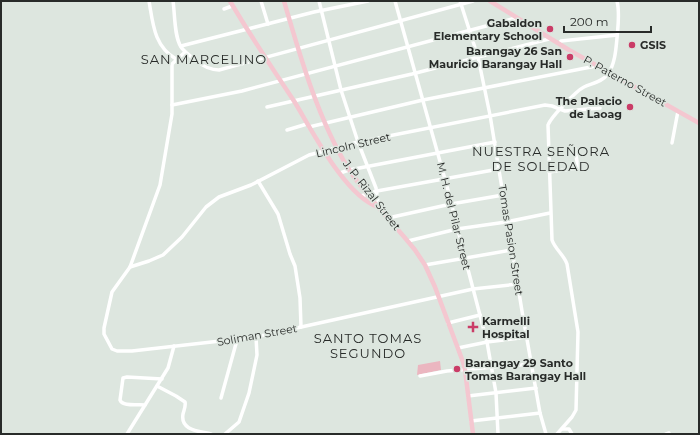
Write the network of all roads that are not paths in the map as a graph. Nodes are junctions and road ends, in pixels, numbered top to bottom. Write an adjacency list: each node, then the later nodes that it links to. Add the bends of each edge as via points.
1 (149, 1): 31 (street, via 156,39 165,52)
2 (173, 1): 25 (street, via 177,38)
3 (261, 1): 18 (street)
4 (284, 1): 16 (main road, J. P. Rizal Street)
5 (319, 1): 14 (street)
6 (368, 1): 14 (street)
7 (395, 1): 17 (street, M. H. del Pilar Street)
8 (473, 1): 11 (street)
9 (490, 1): 15 (main road, P. Paterno Street)
10 (617, 1): 21 (street)
11 (460, 2): 17 (street); 20 (street, Tomas Pasion Street)
12 (231, 3): 13 (street); 19 (main road)
13 (224, 9)
14 (322, 11): 16 (street); 23 (street)
15 (516, 18): 20 (street); 22 (main road, P. Paterno Street)
16 (289, 19): 18 (street); 27 (main road, J. P. Rizal Street)
17 (401, 21): 23 (street); 26 (street, M. H. del Pilar Street)
18 (268, 24): 19 (street)
19 (246, 29): 25 (street); 30 (main road)
20 (470, 30): 26 (street); 29 (street, Tomas Pasion Street)
21 (617, 35): 24 (street, via 561,41); 36 (street)
22 (549, 39): 24 (main road, P. Paterno Street); 29 (street)
23 (329, 41): 27 (street); 32 (street)
24 (559, 44): 33 (main road, P. Paterno Street)
25 (181, 46): 28 (street)
26 (408, 46): 32 (street); 35 (street, M. H. del Pilar Street)
27 (298, 49): 30 (street); 34 (main road, J. P. Rizal Street)
28 (185, 52): 30 (street, via 214,70); 31 (street)
29 (478, 57): 35 (street); 38 (street, Tomas Pasion Street)
30 (264, 58): 37 (main road)
31 (176, 59): 43 (street, via 171,66)
32 (335, 66): 34 (street); 39 (street)
33 (596, 66): 36 (main road, P. Paterno Street); 38 (street)
34 (306, 73): 37 (street); 40 (main road, J. P. Rizal Street)
35 (416, 73): 39 (street); 41 (street, M. H. del Pilar Street)
36 (609, 73): 46 (street, via 602,80 580,90); 47 (main road, P. Paterno Street)
37 (279, 80): 42 (main road); 43 (street, via 242,91)
38 (485, 88): 41 (street); 48 (street, Tomas Pasion Street)
39 (341, 90): 40 (street); 49 (street)
40 (315, 96): 42 (street); 50 (main road, J. P. Rizal Street)
41 (424, 100): 49 (street); 53 (street, M. H. del Pilar Street)
42 (293, 101): 44 (street); 52 (main road)
43 (172, 105): 83 (street, via 172,122 160,185)
44 (267, 106)
45 (600, 108): 46 (street, Lincoln Street)
46 (560, 110): 48 (street, Lincoln Street, via 547,105); 65 (street, via 548,125)
47 (678, 111): 51 (main road, P. Paterno Street); 57 (street)
48 (490, 115): 53 (street, Lincoln Street); 56 (street, Tomas Pasion Street)
49 (350, 117): 50 (street); 55 (street)
50 (326, 123): 52 (street); 58 (main road, J. P. Rizal Street)
51 (699, 123)
52 (308, 126): 54 (street); 60 (main road)
53 (431, 128): 55 (street, Lincoln Street); 61 (street, M. H. del Pilar Street)
54 (287, 130)
55 (358, 142): 58 (street, Lincoln Street); 62 (street)
56 (495, 142): 61 (street); 63 (street, Tomas Pasion Street)
57 (672, 143)
58 (336, 148): 60 (street, Lincoln Street); 64 (main road, J. P. Rizal Street)
59 (575, 150): 65 (street, via 578,168)
60 (323, 151): 66 (main road); 68 (street, Lincoln Street, via 309,154)
61 (438, 154): 62 (street); 67 (street, M. H. del Pilar Street)
62 (367, 166): 64 (street); 69 (street)
63 (499, 169): 67 (street); 71 (street, Tomas Pasion Street)
64 (349, 170): 66 (street); 70 (main road, J. P. Rizal Street)
65 (549, 172): 75 (street)
66 (340, 173): 72 (main road)
67 (445, 179): 69 (street); 73 (street, M. H. del Pilar Street)
68 (258, 181): 83 (street, Lincoln Street, via 216,199 163,255); 89 (street, via 278,214 294,263)
69 (377, 191): 70 (street); 74 (street)
70 (368, 194): 72 (street); 74 (main road, J. P. Rizal Street)
71 (503, 195): 73 (street); 77 (street, Tomas Pasion Street)
72 (361, 196): 74 (main road)
73 (451, 204): 76 (street); 78 (street, M. H. del Pilar Street)
74 (379, 207): 76 (main road, J. P. Rizal Street)
75 (550, 213): 77 (street); 110 (street, via 552,243 569,268 578,332 576,410)
76 (388, 218): 79 (main road, J. P. Rizal Street)
77 (507, 222): 78 (street); 80 (street, Tomas Pasion Street)
78 (458, 229): 79 (street); 81 (street, M. H. del Pilar Street)
79 (408, 241): 82 (main road, J. P. Rizal Street)
80 (512, 250): 81 (street); 84 (street, Tomas Pasion Street)
81 (465, 258): 82 (street); 85 (street, M. H. del Pilar Street)
82 (425, 265): 86 (main road, J. P. Rizal Street)
83 (130, 267): 94 (street, Soliman Street, via 112,292 104,328 110,347 117,351 132,351)
84 (518, 284): 85 (street, Soliman Street); 91 (street, Tomas Pasion Street)
85 (473, 289): 86 (street, Soliman Street); 87 (street, M. H. del Pilar Street)
86 (438, 296): 88 (main road, J. P. Rizal Street); 89 (street, Soliman Street)
87 (480, 315): 88 (street); 93 (street, M. H. del Pilar Street)
88 (448, 323): 95 (main road, J. P. Rizal Street)
89 (301, 327): 90 (street, Soliman Street)
90 (256, 337): 92 (street, Soliman Street); 113 (street, via 257,355 249,393 239,422)
91 (528, 337): 93 (street); 96 (street, Tomas Pasion Street)
92 (237, 340): 94 (street, Soliman Street); 105 (street)
93 (487, 342): 95 (street); 97 (street, M. H. del Pilar Street)
94 (174, 346): 100 (street, via 169,366)
95 (458, 348): 98 (main road, J. P. Rizal Street)
96 (532, 364): 97 (street); 102 (street, Tomas Pasion Street)
97 (492, 367): 98 (street); 103 (street, M. H. del Pilar Street)
98 (465, 370): 99 (street); 104 (main road, J. P. Rizal Street)
99 (420, 376)
100 (162, 378): 101 (street); 106 (street, via 123,378 121,403)
101 (158, 386): 106 (street); 112 (street, via 185,402 182,421 185,425 192,430)
102 (536, 388): 103 (street); 107 (street, Tomas Pasion Street)
103 (496, 393): 104 (street); 108 (street, M. H. del Pilar Street)
104 (468, 396): 109 (main road, J. P. Rizal Street)
105 (221, 398)
106 (145, 405): 111 (street)
107 (540, 412): 108 (street); 116 (street, Tomas Pasion Street)
108 (497, 417): 109 (street); 115 (street, M. H. del Pilar Street)
109 (471, 421): 114 (main road, J. P. Rizal Street)
110 (562, 429): 117 (street); 118 (street, via 570,428)
111 (127, 434)
112 (211, 434)
113 (225, 434)
114 (473, 434)
115 (498, 434)
116 (546, 434)
117 (557, 434)
118 (572, 434)

